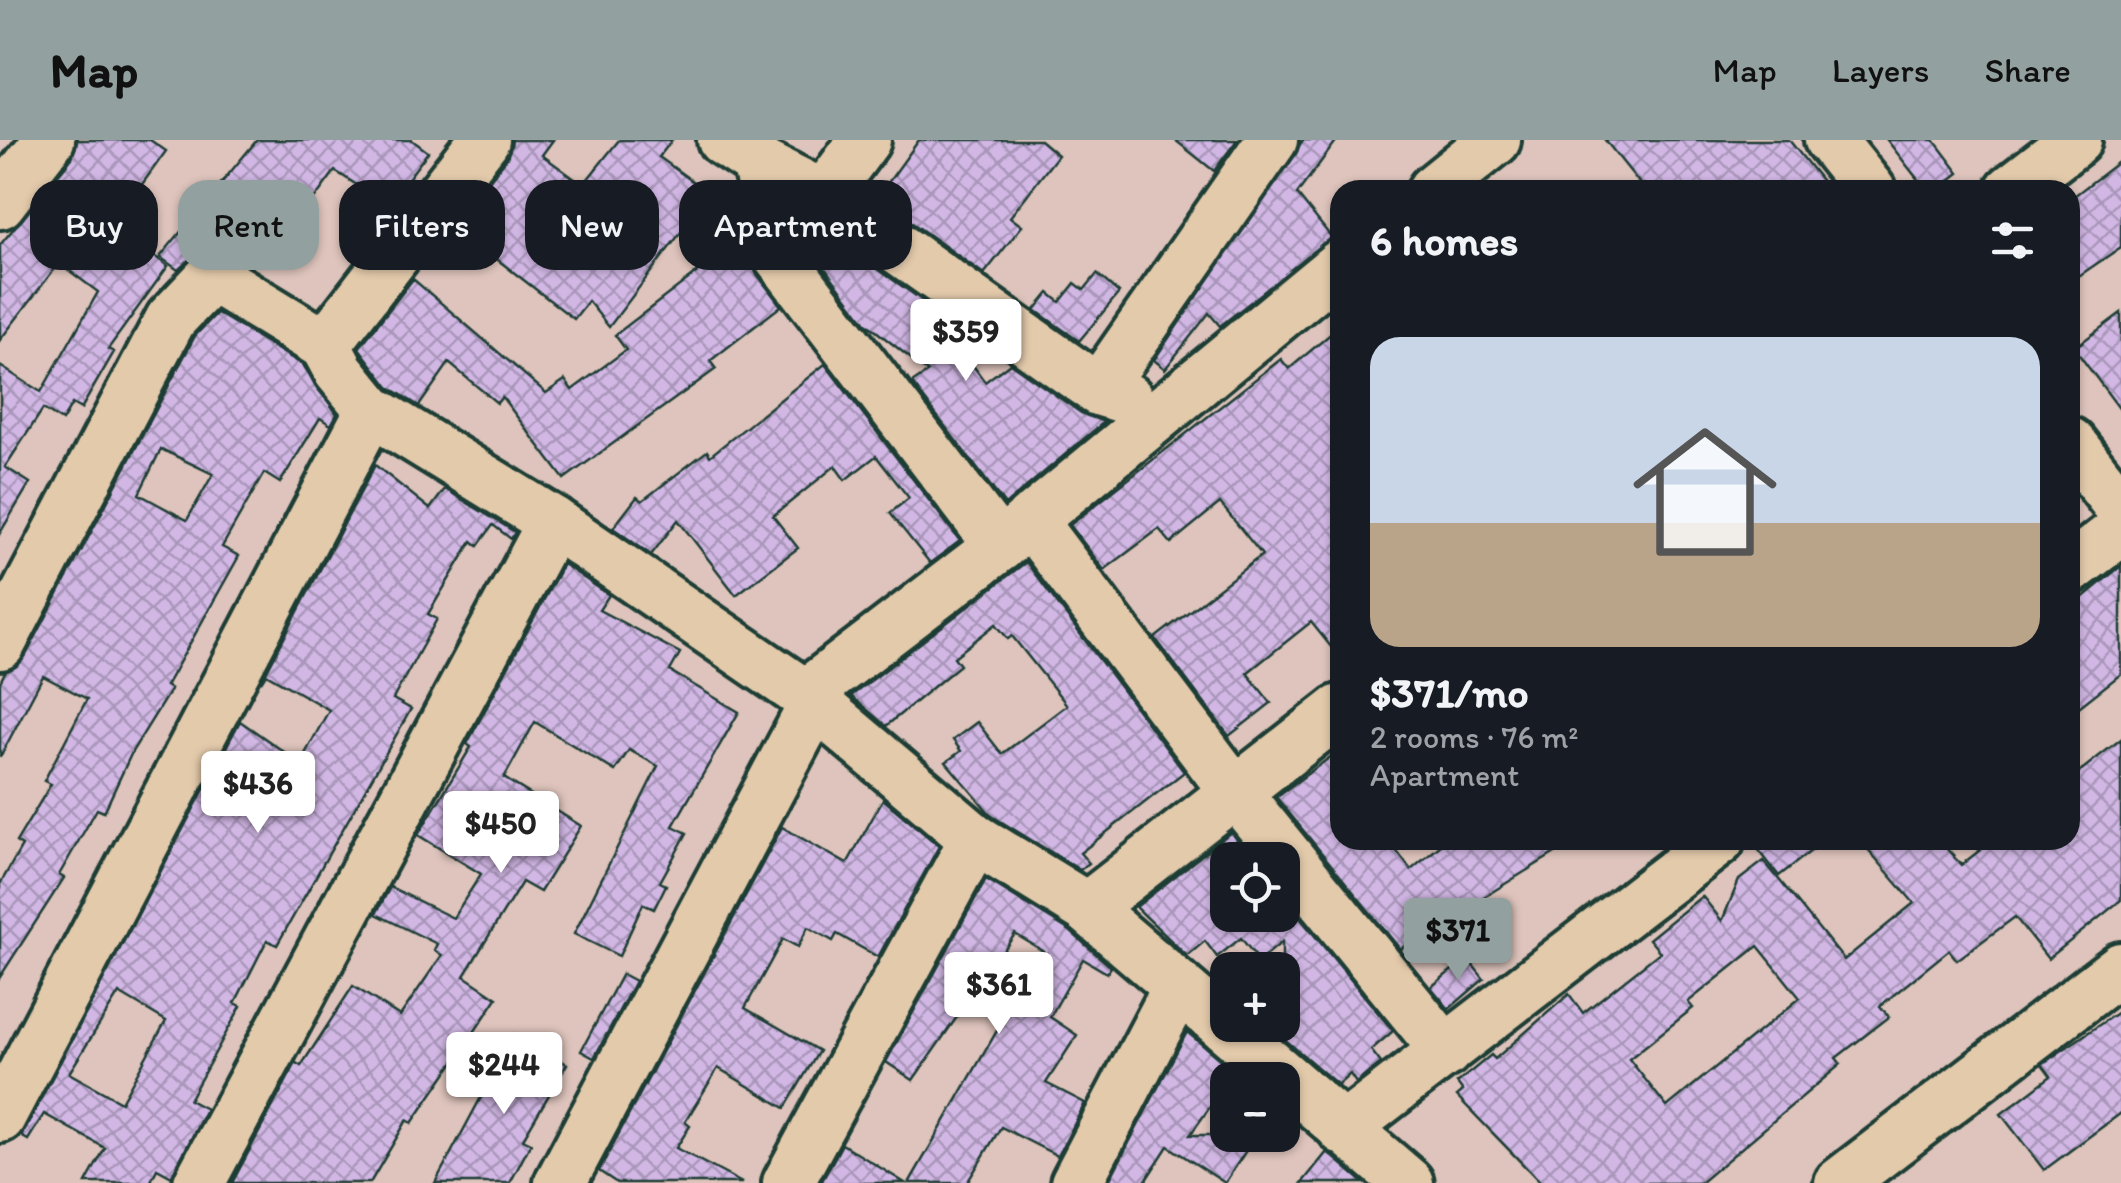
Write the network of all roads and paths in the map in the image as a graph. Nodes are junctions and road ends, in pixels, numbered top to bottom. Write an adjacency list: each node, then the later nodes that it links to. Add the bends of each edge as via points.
1 (49, 140): 15 (street)
2 (484, 140): 19 (street)
3 (865, 140): 11 (street)
4 (1272, 140): 20 (street)
5 (1496, 140): 12 (street)
6 (1830, 140): 13 (street)
7 (2076, 140): 14 (street)
8 (740, 151): 9 (street); 10 (street)
9 (751, 180)
10 (794, 180)
11 (836, 180)
12 (1446, 180)
13 (1862, 180)
14 (2024, 180)
15 (0, 203)
16 (912, 258): 20 (street)
17 (791, 270): 27 (street)
18 (1330, 273): 21 (street)
19 (325, 346): 22 (street); 29 (street, via 212,276 171,319)
20 (1098, 390): 21 (street)
21 (1161, 408): 27 (street)
22 (371, 410): 25 (street); 39 (street)
23 (2080, 456): 24 (street)
24 (2121, 508)
25 (553, 522): 30 (street); 41 (street)
26 (2121, 530): 28 (street)
27 (1015, 533): 30 (street); 32 (street)
28 (2080, 561)
29 (0, 644)
30 (810, 700): 33 (street); 42 (street)
31 (1330, 718): 32 (street)
32 (1234, 792): 35 (street); 38 (street)
33 (975, 839): 35 (street); 43 (street)
34 (1706, 850): 38 (street)
35 (1087, 908): 37 (street)
36 (2121, 968): 46 (street)
37 (1178, 988): 40 (street); 44 (street)
38 (1446, 1051): 40 (street)
39 (0, 1117)
40 (1344, 1129): 45 (street)
41 (199, 1183)
42 (560, 1183)
43 (788, 1183)
44 (1076, 1183)
45 (1408, 1183)
46 (1840, 1183)

